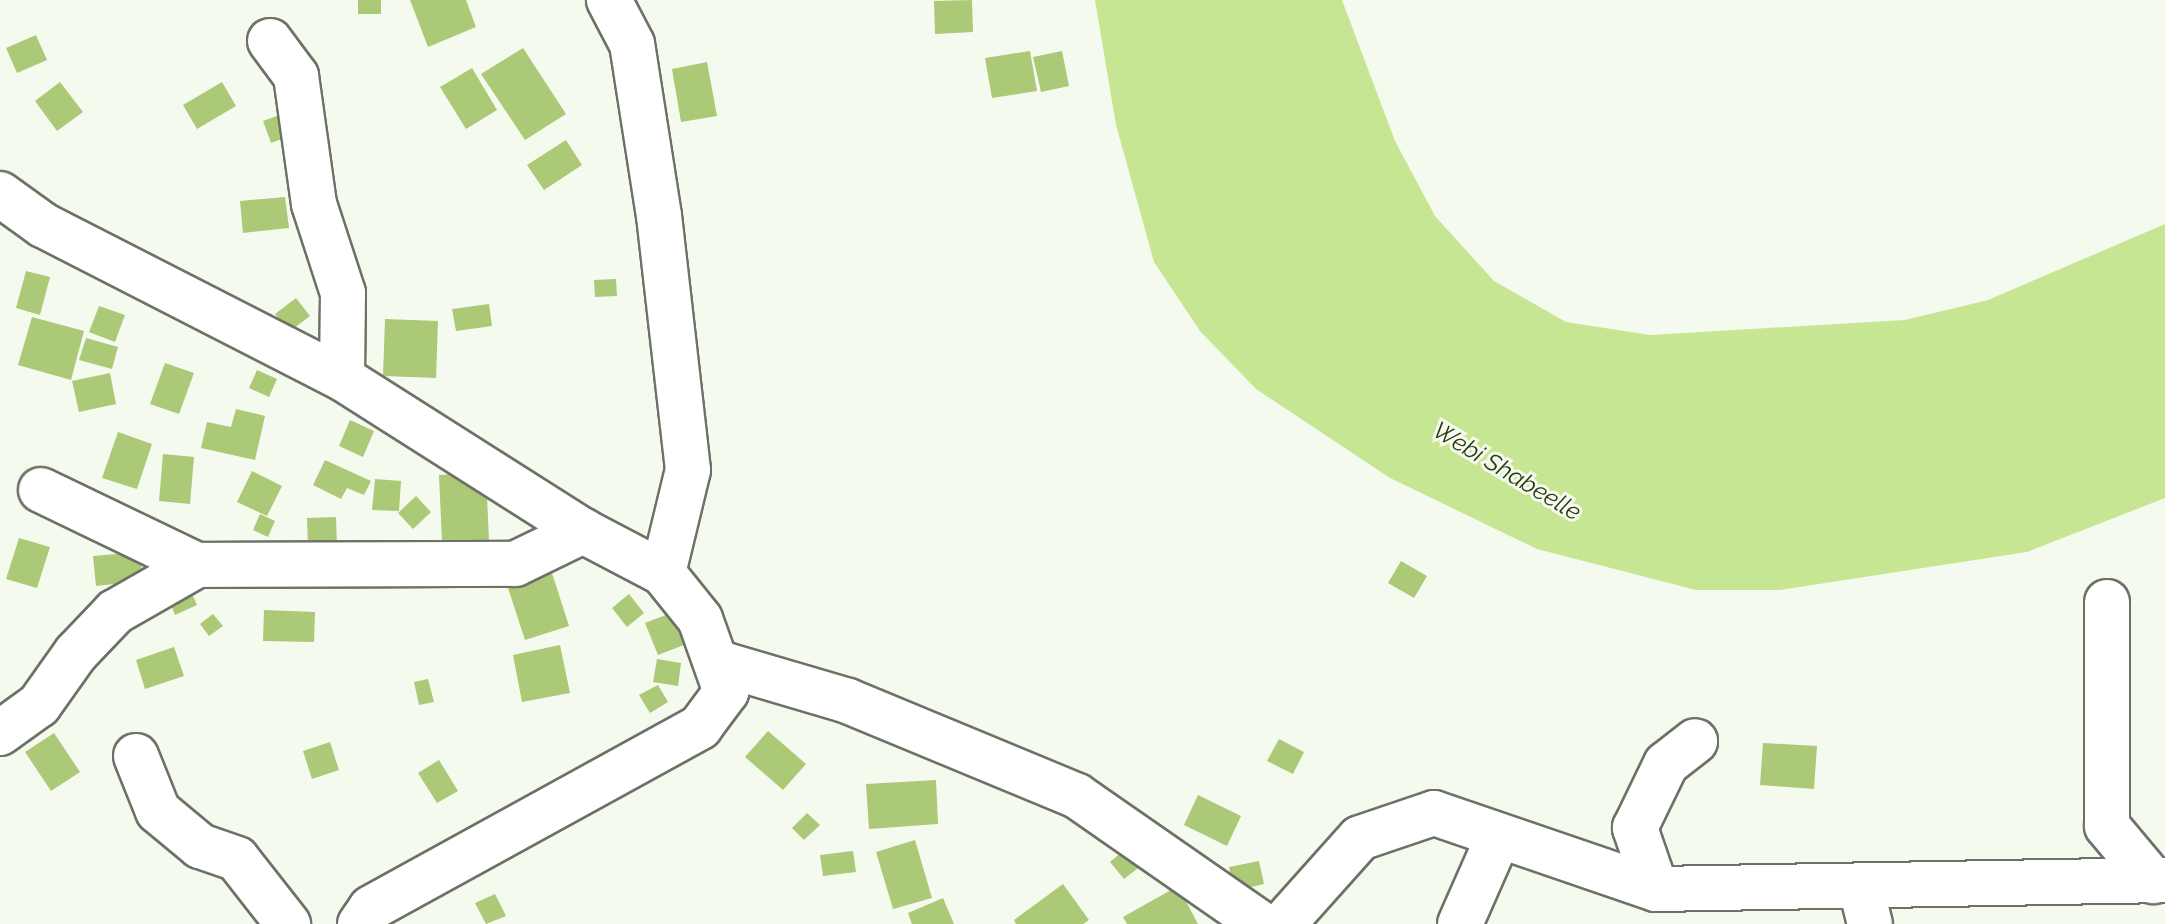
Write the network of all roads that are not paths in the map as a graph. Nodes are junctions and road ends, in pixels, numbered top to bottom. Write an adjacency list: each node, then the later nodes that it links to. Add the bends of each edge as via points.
1 (609, 0): 8 (street, via 632,44 659,216 688,470)
2 (270, 41): 4 (street, via 296,76 314,204 343,293)
3 (0, 194): 4 (street, via 43,225)
4 (342, 378): 6 (street)
5 (41, 490): 7 (street)
6 (583, 531): 7 (street, via 515,564); 8 (street)
7 (197, 565): 11 (street, via 115,612 76,653 39,705)
8 (663, 573): 10 (street, via 700,619)
9 (2107, 602): 15 (street, via 2107,826)
10 (726, 692): 19 (street, via 700,727 371,908); 20 (street, via 726,665 848,701 1077,796)
11 (0, 733)
12 (1695, 741): 16 (street, via 1666,764 1635,828)
13 (136, 756): 18 (street, via 158,811 200,846 237,859)
14 (1498, 838): 16 (street); 21 (street, via 1434,813 1360,838); 22 (street)
15 (2159, 880): 17 (street)
16 (1656, 889): 17 (street)
17 (1866, 906)
18 (288, 924)
19 (360, 924)
20 (1261, 924)
21 (1283, 924)
22 (1460, 924)

